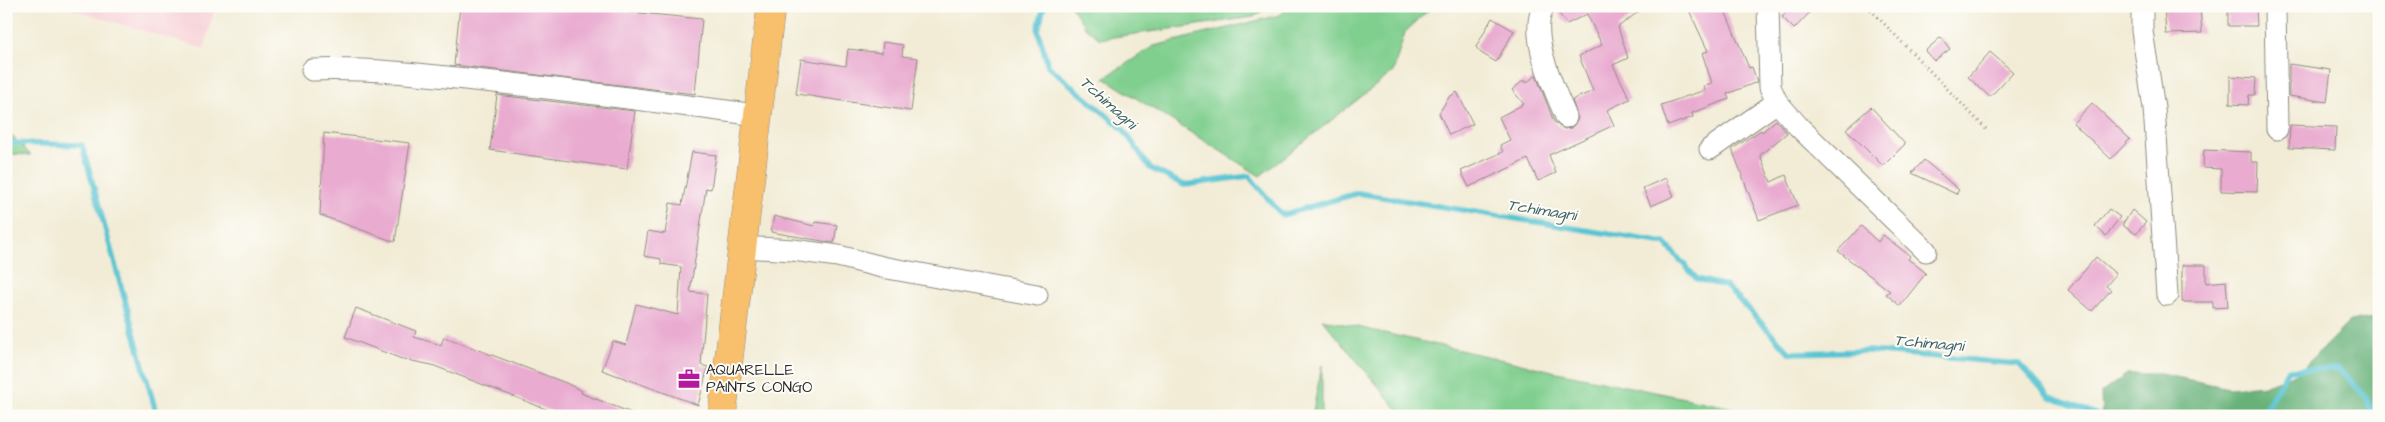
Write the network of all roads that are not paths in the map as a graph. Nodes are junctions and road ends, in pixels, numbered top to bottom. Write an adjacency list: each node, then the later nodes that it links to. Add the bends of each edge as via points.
1 (771, 6): 8 (highway)
2 (1544, 6): 9 (street, via 1539,24 1544,60)
3 (1768, 6): 7 (street, via 1770,87)
4 (2142, 6): 15 (street, via 2142,32 2154,108)
5 (2275, 6): 10 (street)
6 (312, 70): 8 (street, via 415,74 526,85)
7 (1777, 102): 11 (street); 13 (street)
8 (757, 115): 12 (highway)
9 (1566, 117)
10 (2277, 129)
11 (1710, 149)
12 (742, 248): 14 (street, via 838,256); 16 (highway)
13 (1926, 251)
14 (1037, 295)
15 (2167, 295)
16 (722, 416)

